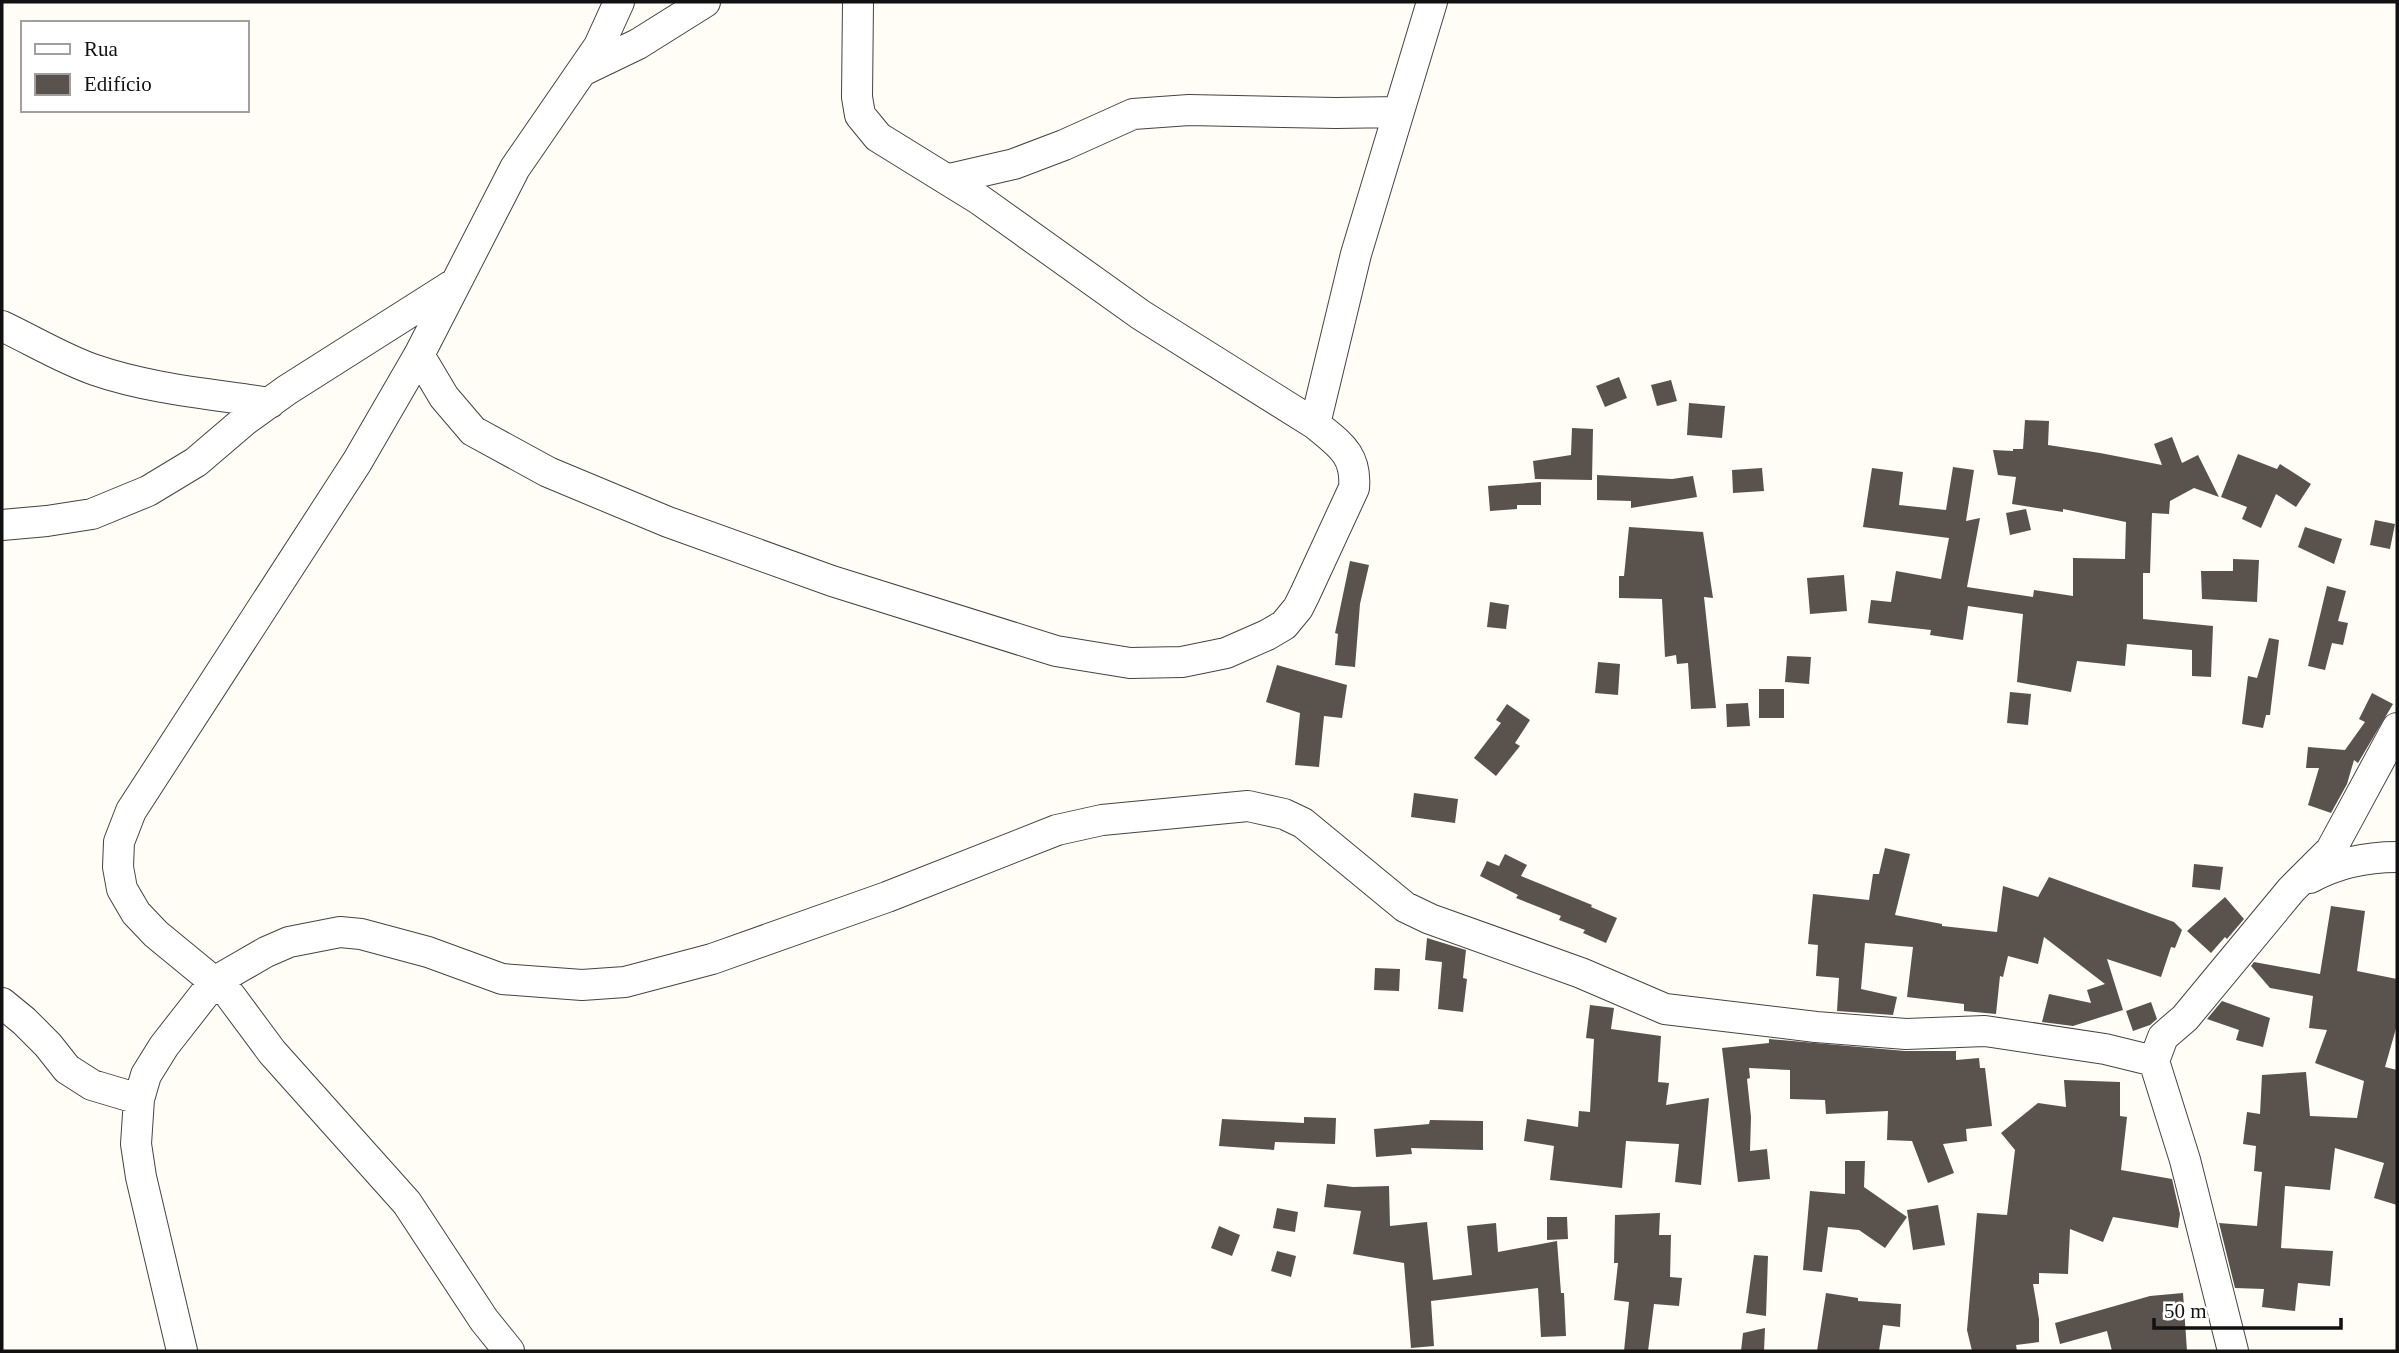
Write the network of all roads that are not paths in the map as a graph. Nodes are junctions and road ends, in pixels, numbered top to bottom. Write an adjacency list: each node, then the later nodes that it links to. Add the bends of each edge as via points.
1 (619, 2): 5 (street)
2 (705, 2): 5 (street)
3 (858, 2): 7 (street, via 860,115 878,137)
4 (1432, 2): 6 (street)
5 (582, 72): 8 (street, via 515,168)
6 (1398, 112): 7 (street, via 1189,110 1133,114 1014,164); 12 (street, via 1356,254)
7 (949, 179): 12 (street, via 1141,316)
8 (454, 284): 10 (street); 11 (street)
9 (2, 326): 11 (street, via 109,374)
10 (419, 355): 12 (street, via 444,397 473,431 548,472 668,522 832,581 1056,651 1130,663 1182,663 1226,653 1284,625 1298,608 1354,488 1351,461); 17 (street, via 311,537 131,811 118,842 122,889 136,913)
11 (270, 403): 13 (street, via 196,461 148,491 92,514)
12 (1315, 424)
13 (2, 525)
14 (2397, 728): 16 (street, via 2331,850)
15 (2397, 857): 16 (street, via 2365,858 2337,866)
16 (2291, 890): 19 (street, via 2185,1018 2163,1037)
17 (214, 982): 19 (street, via 289,942 340,932 428,952 502,979 582,985 625,982 712,960 1057,830 1102,820 1248,806 1284,814 1303,824 1405,907 1665,1009 1906,1034 1986,1031); 20 (street, via 164,1046 146,1075); 22 (street, via 407,1203)
18 (2, 1003): 20 (street, via 67,1069 92,1086)
19 (2154, 1061): 23 (street, via 2185,1160)
20 (139, 1099): 21 (street, via 136,1144 141,1177)
21 (182, 1351)
22 (509, 1351)
23 (2233, 1351)

